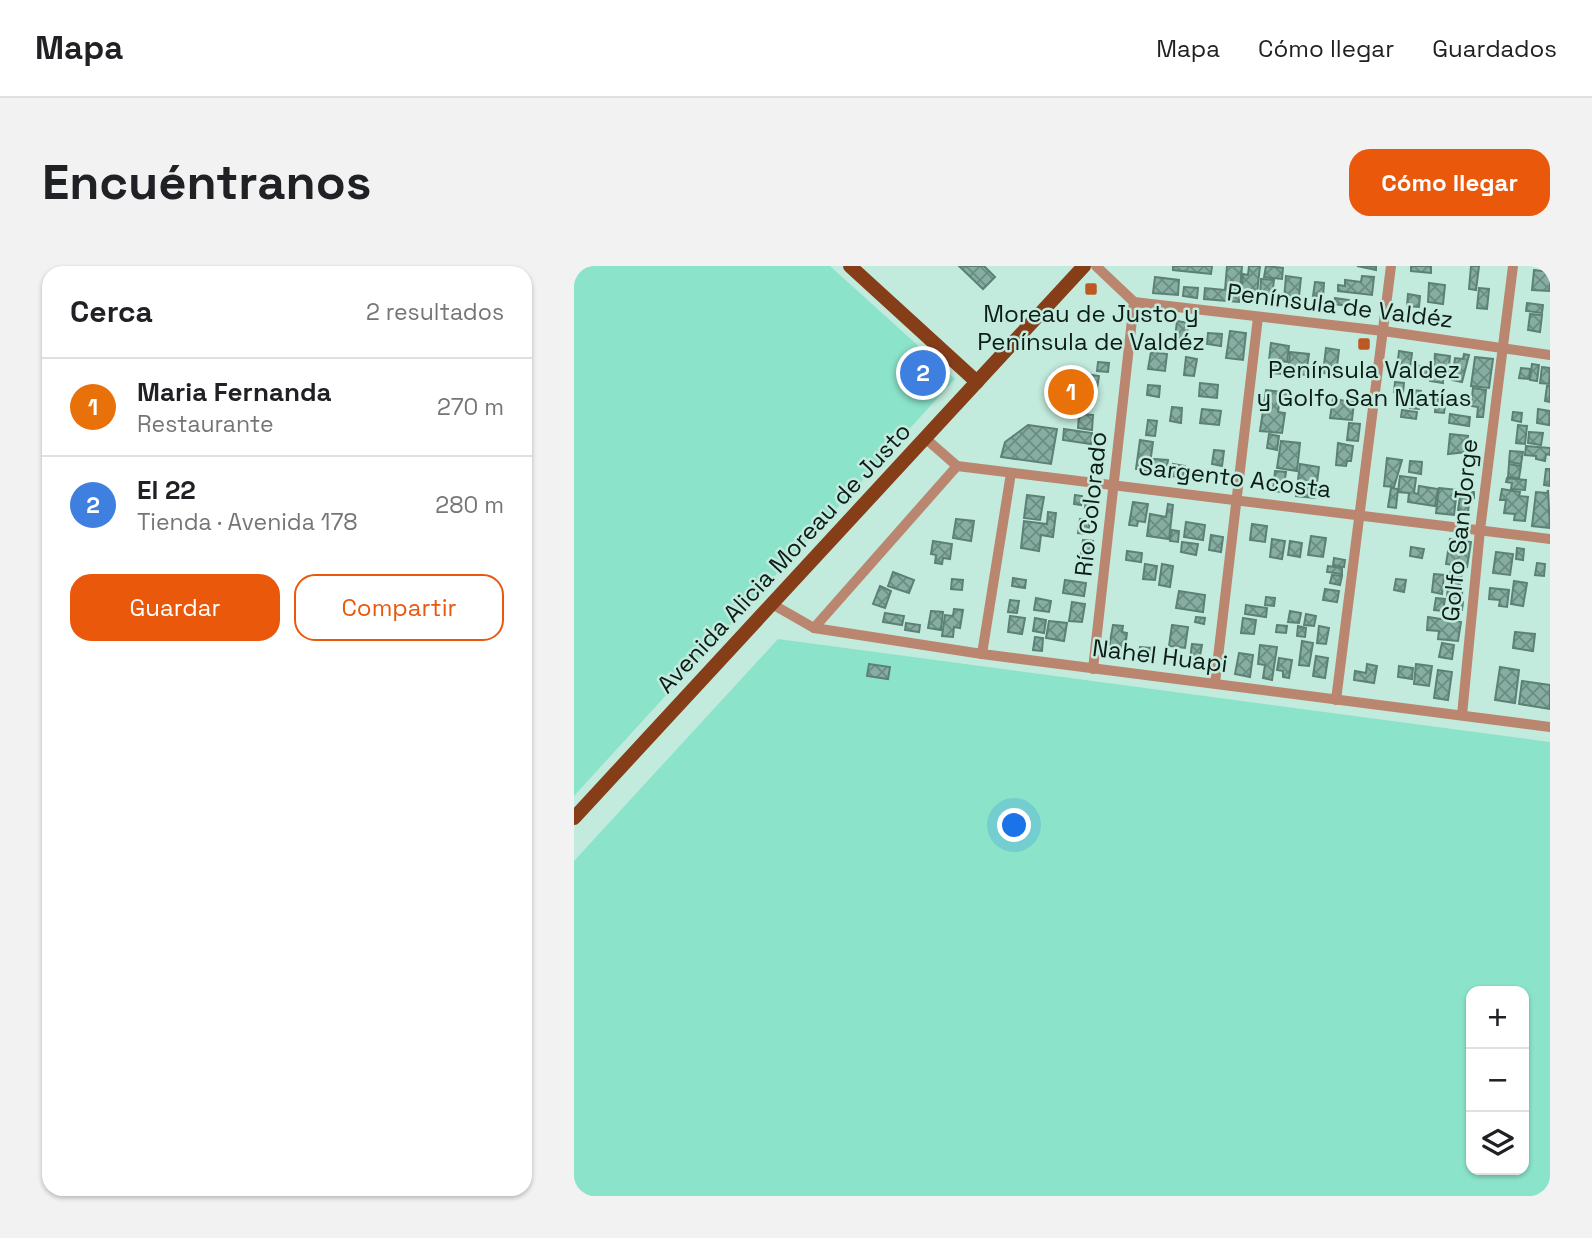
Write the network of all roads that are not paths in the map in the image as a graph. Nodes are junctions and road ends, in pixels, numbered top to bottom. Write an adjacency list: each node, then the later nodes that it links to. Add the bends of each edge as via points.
1 (850, 266): 11 (main road)
2 (1084, 266): 11 (main road, Avenida Alicia Moreau de Justo)
3 (1096, 266): 6 (street)
4 (1391, 266): 8 (street)
5 (1513, 266): 9 (street, Golfo San Jorge)
6 (1133, 302): 7 (street, Península de Valdéz); 15 (street, Río Colorado)
7 (1258, 317): 8 (street, Península de Valdéz); 16 (street)
8 (1383, 331): 9 (street, Península de Valdéz); 17 (street)
9 (1502, 348): 10 (street, Península de Valdéz); 18 (street, Golfo San Jorge)
10 (1550, 355)
11 (977, 382): 12 (main road, Avenida Alicia Moreau de Justo)
12 (925, 438): 13 (street); 20 (main road, Avenida Alicia Moreau de Justo)
13 (957, 466): 14 (street, Sargento Acosta); 21 (street)
14 (1011, 473): 15 (street, Sargento Acosta); 22 (street)
15 (1115, 484): 16 (street, Sargento Acosta); 23 (street, Río Colorado)
16 (1238, 499): 17 (street, Sargento Acosta); 24 (street)
17 (1357, 515): 18 (street, Sargento Acosta); 25 (street)
18 (1480, 530): 19 (street, Sargento Acosta); 26 (street, Golfo San Jorge)
19 (1550, 540)
20 (772, 604): 21 (street, Nahel Huapi); 28 (main road, Avenida Alicia Moreau de Justo)
21 (814, 628): 22 (street, Nahel Huapi)
22 (982, 654): 23 (street, Nahel Huapi)
23 (1093, 669): 24 (street, Nahel Huapi)
24 (1215, 683): 25 (street, Nahel Huapi)
25 (1336, 700): 26 (street, Nahel Huapi)
26 (1462, 715): 27 (street, Nahel Huapi)
27 (1550, 727)
28 (574, 818)

